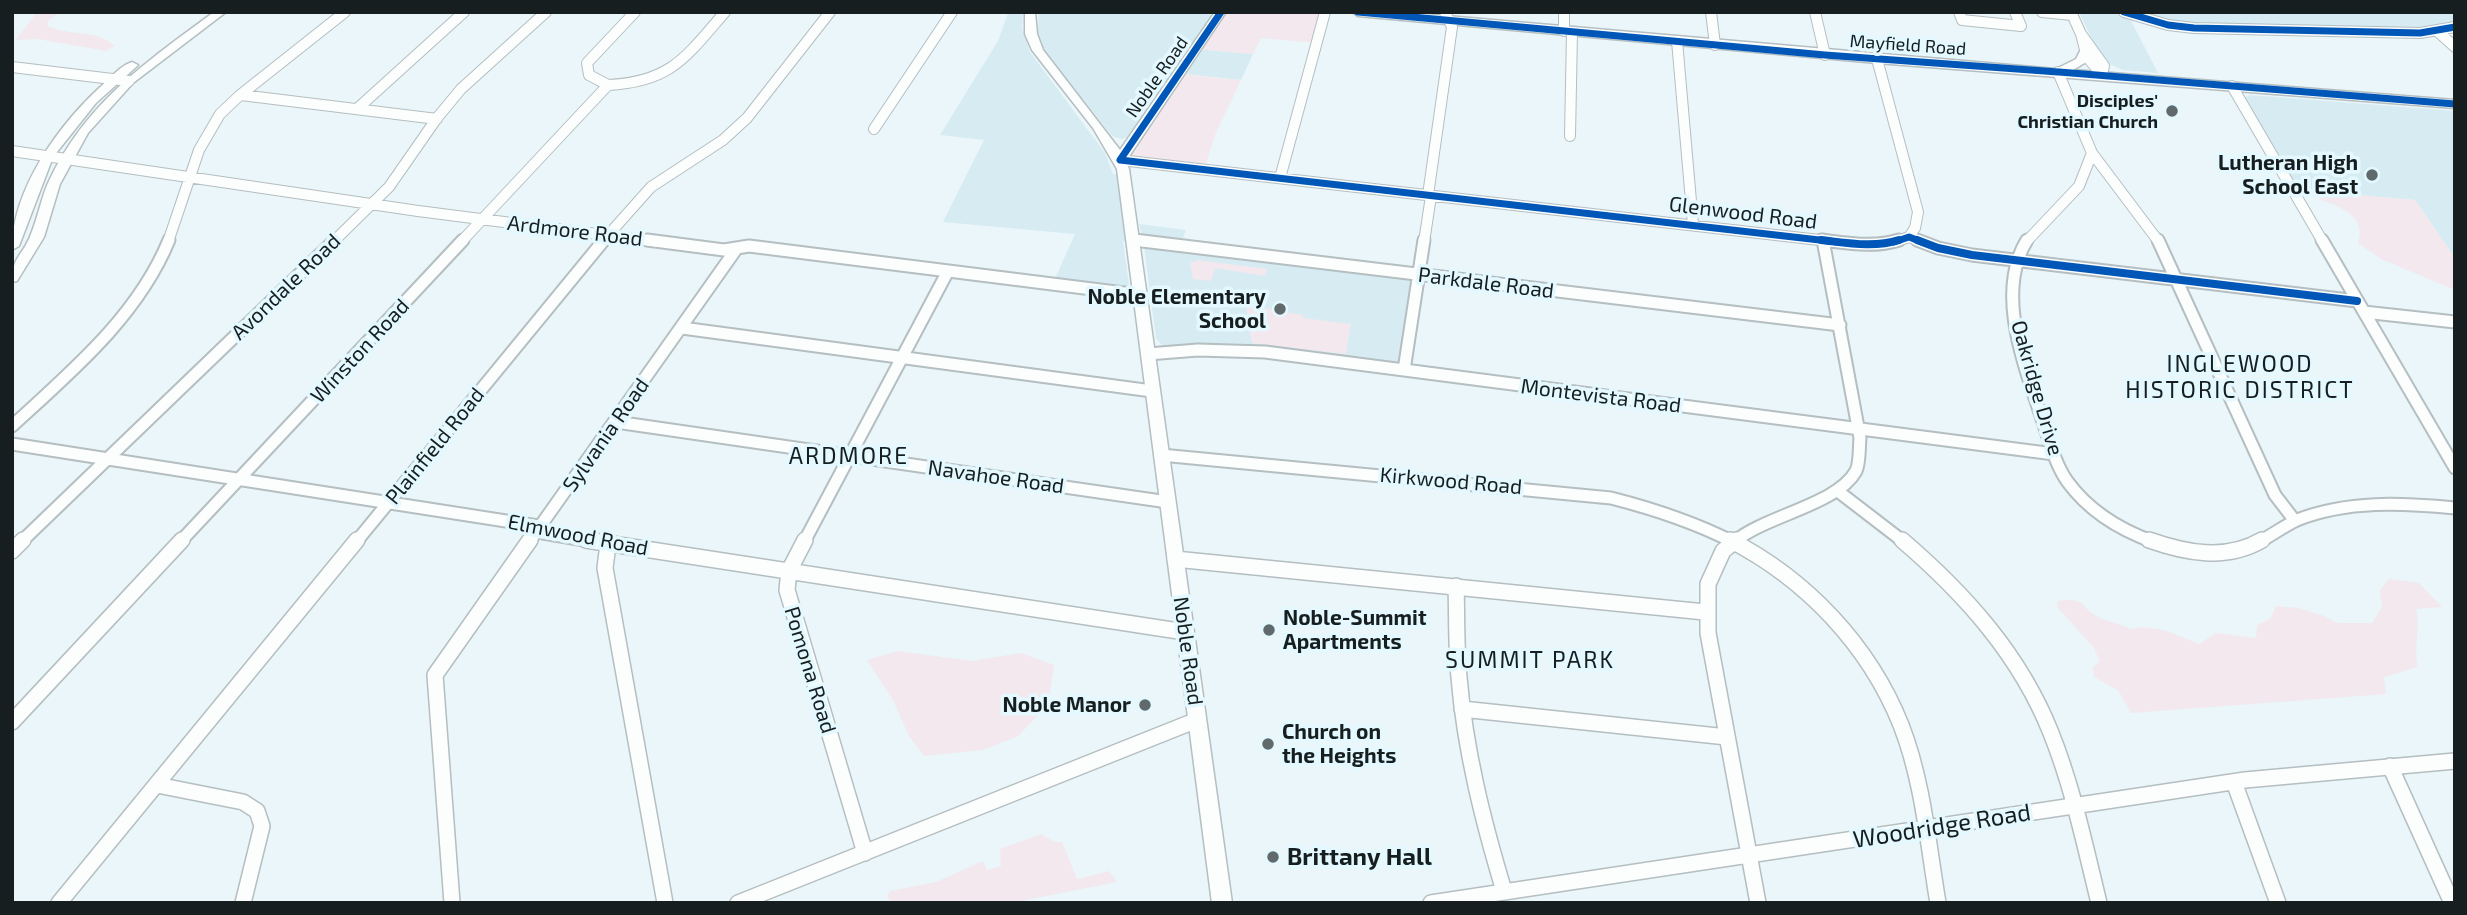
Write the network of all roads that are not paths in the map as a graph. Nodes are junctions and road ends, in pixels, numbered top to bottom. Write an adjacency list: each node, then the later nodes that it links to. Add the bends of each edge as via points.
1 (205, 12): 36 (street)
2 (221, 12): 37 (street)
3 (345, 12): 40 (street)
4 (464, 12): 42 (street)
5 (546, 12): 43 (street, Avondale Road)
6 (635, 12): 38 (street, via 587,63 589,75)
7 (725, 12): 38 (street, via 671,71 645,82)
8 (830, 12): 61 (street, Plainfield Road, via 734,130 651,186)
9 (952, 12): 44 (street)
10 (1030, 12): 45 (street, via 1031,34 1038,50)
11 (1221, 12): 47 (street, Noble Road)
12 (1325, 12): 55 (street)
13 (1359, 12): 21 (main road, Mayfield Road)
14 (1564, 12): 24 (street)
15 (1711, 12): 28 (street)
16 (1815, 12): 31 (street)
17 (2015, 12): 22 (street, via 2021,26)
18 (2042, 12): 20 (street)
19 (2124, 12): 23 (street, via 2168,25 2205,29)
20 (2072, 14): 25 (street)
21 (1446, 16): 24 (main road, Mayfield Road); 57 (street, via 1452,27)
22 (1961, 16)
23 (2446, 29): 26 (street); 29 (street)
24 (1568, 31): 27 (main road, Mayfield Road); 46 (street)
25 (2081, 34): 30 (street); 35 (street, via 2104,66)
26 (2455, 36)
27 (1677, 41): 28 (main road, Mayfield Road); 60 (street)
28 (1715, 44): 31 (main road, Mayfield Road)
29 (2455, 47)
30 (2085, 52): 34 (main road, via 2082,61); 35 (street, via 2090,65)
31 (1825, 55): 32 (main road, Mayfield Road)
32 (1877, 59): 34 (main road, Mayfield Road); 62 (street, via 1918,212)
33 (12, 67): 36 (street)
34 (2059, 72): 35 (main road, Mayfield Road); 49 (street)
35 (2102, 75): 39 (main road, Mayfield Road)
36 (114, 79): 37 (street); 50 (street)
37 (129, 81): 51 (street, via 83,131)
38 (608, 85): 59 (street, Winston Road)
39 (2232, 86): 41 (main road, Mayfield Road); 73 (street)
40 (241, 94): 42 (street); 54 (street, via 206,133)
41 (2455, 104)
42 (358, 108): 43 (street)
43 (437, 119): 58 (street, Avondale Road, via 407,167)
44 (874, 129)
45 (1103, 136): 47 (street, via 1118,141); 52 (street)
46 (1570, 136)
47 (1135, 137): 52 (street, Noble Road)
48 (12, 151): 50 (street, Ardmore Road)
49 (2092, 153): 53 (street, Oakridge Drive); 56 (street)
50 (47, 156): 51 (street, Ardmore Road); 65 (street)
51 (65, 159): 54 (street, Ardmore Road); 70 (street, via 37,237)
52 (1120, 160): 55 (street, Glenwood Road); 63 (street, Noble Road)
53 (2086, 174): 56 (street); 67 (street, Oakridge Drive, via 2031,232)
54 (190, 178): 58 (street, Ardmore Road); 83 (street, via 166,247 124,313)
55 (1280, 178): 57 (street, Glenwood Road)
56 (2112, 178): 71 (street, via 2154,234)
57 (1430, 195): 60 (street, Glenwood Road); 69 (street)
58 (372, 204): 59 (street, Ardmore Road); 89 (street, Avondale Road)
59 (482, 219): 61 (street, Ardmore Road); 91 (street, Winston Road)
60 (1692, 224): 64 (street, Glenwood Road)
61 (608, 235): 66 (street, Ardmore Road); 93 (street, Plainfield Road)
62 (1909, 237): 64 (street, Glenwood Road, via 1877,245); 67 (street, via 1956,253)
63 (1133, 240): 69 (street, Parkdale Road); 72 (street, Noble Road)
64 (1823, 240): 76 (street)
65 (12, 246)
66 (737, 248): 68 (street, Ardmore Road); 77 (street, Sylvania Road)
67 (2016, 261): 71 (street); 86 (street, Oakridge Drive, via 2013,289 2019,337)
68 (948, 271): 72 (street, Ardmore Road); 79 (street)
69 (1419, 275): 76 (street, Parkdale Road); 80 (street)
70 (12, 278)
71 (2179, 280): 73 (street); 96 (street, via 2275,495)
72 (1140, 295): 78 (street, Noble Road)
73 (2357, 301): 74 (street)
74 (2364, 312): 75 (street); 90 (street)
75 (2455, 323)
76 (1840, 325): 84 (street)
77 (681, 328): 79 (street); 82 (street, Sylvania Road)
78 (1147, 354): 80 (street, Montevista Road, via 1245,350); 81 (street, Noble Road)
79 (902, 357): 81 (street); 88 (street)
80 (1404, 370): 84 (street, Montevista Road)
81 (1152, 391): 87 (street, Noble Road)
82 (616, 422): 88 (street, Navahoe Road); 97 (street, Sylvania Road)
83 (12, 426)
84 (1858, 429): 86 (street, Montevista Road); 92 (street, via 1860,463)
85 (12, 444): 89 (street, Elmwood Road)
86 (2054, 454): 96 (street, Oakridge Drive, via 2067,481 2088,504 2119,526 2163,545 2202,552 2237,551)
87 (1161, 455): 94 (street, Noble Road); 98 (street, Kirkwood Road, via 1611,498 1671,512)
88 (849, 456): 94 (street, Navahoe Road); 102 (street)
89 (109, 458): 91 (street, Elmwood Road); 100 (street, Avondale Road)
90 (2455, 468)
91 (240, 480): 93 (street, Elmwood Road); 108 (street, Winston Road)
92 (1839, 492): 98 (street, via 1769,517); 114 (street, via 1919,552 1998,639 2042,712)
93 (389, 502): 97 (street, Elmwood Road); 113 (street, Plainfield Road)
94 (1168, 502): 101 (street, Noble Road)
95 (2455, 508): 96 (street, Oakridge Drive, via 2366,504)
96 (2295, 521)
97 (540, 529): 99 (street, Elmwood Road); 121 (street, Sylvania Road, via 435,676)
98 (1733, 540): 104 (street, via 1714,566); 115 (street, Kirkwood Road, via 1814,599 1873,670 1906,740)
99 (608, 544): 102 (street, Elmwood Road); 122 (street, via 605,568)
100 (12, 551)
101 (1175, 559): 103 (street); 105 (street, Noble Road)
102 (789, 571): 105 (street, Elmwood Road); 116 (street, Pomona Road, via 786,590)
103 (1456, 586): 104 (street); 106 (street)
104 (1704, 612): 109 (street)
105 (1185, 632): 107 (street, Noble Road)
106 (1462, 709): 109 (street); 118 (street, via 1477,791)
107 (1197, 720): 116 (street); 124 (street, Noble Road)
108 (12, 722)
109 (1727, 737): 117 (street)
110 (2455, 761): 111 (street, Woodridge Road)
111 (2390, 766): 112 (street, Woodridge Road); 130 (street)
112 (2234, 782): 114 (street, Woodridge Road); 129 (street)
113 (157, 785): 119 (street, Plainfield Road); 120 (street, via 255,807 262,827)
114 (2074, 806): 115 (street, Woodridge Road); 128 (street)
115 (1924, 829): 117 (street, Woodridge Road); 127 (street, Kirkwood Road)
116 (864, 853): 123 (street)
117 (1749, 855): 118 (street, Woodridge Road); 126 (street)
118 (1504, 891): 125 (street, Woodridge Road)
119 (59, 903)
120 (243, 903)
121 (452, 903)
122 (666, 903)
123 (738, 903)
124 (1222, 903)
125 (1431, 903)
126 (1758, 903)
127 (1938, 903)
128 (2099, 903)
129 (2278, 903)
130 (2452, 903)

